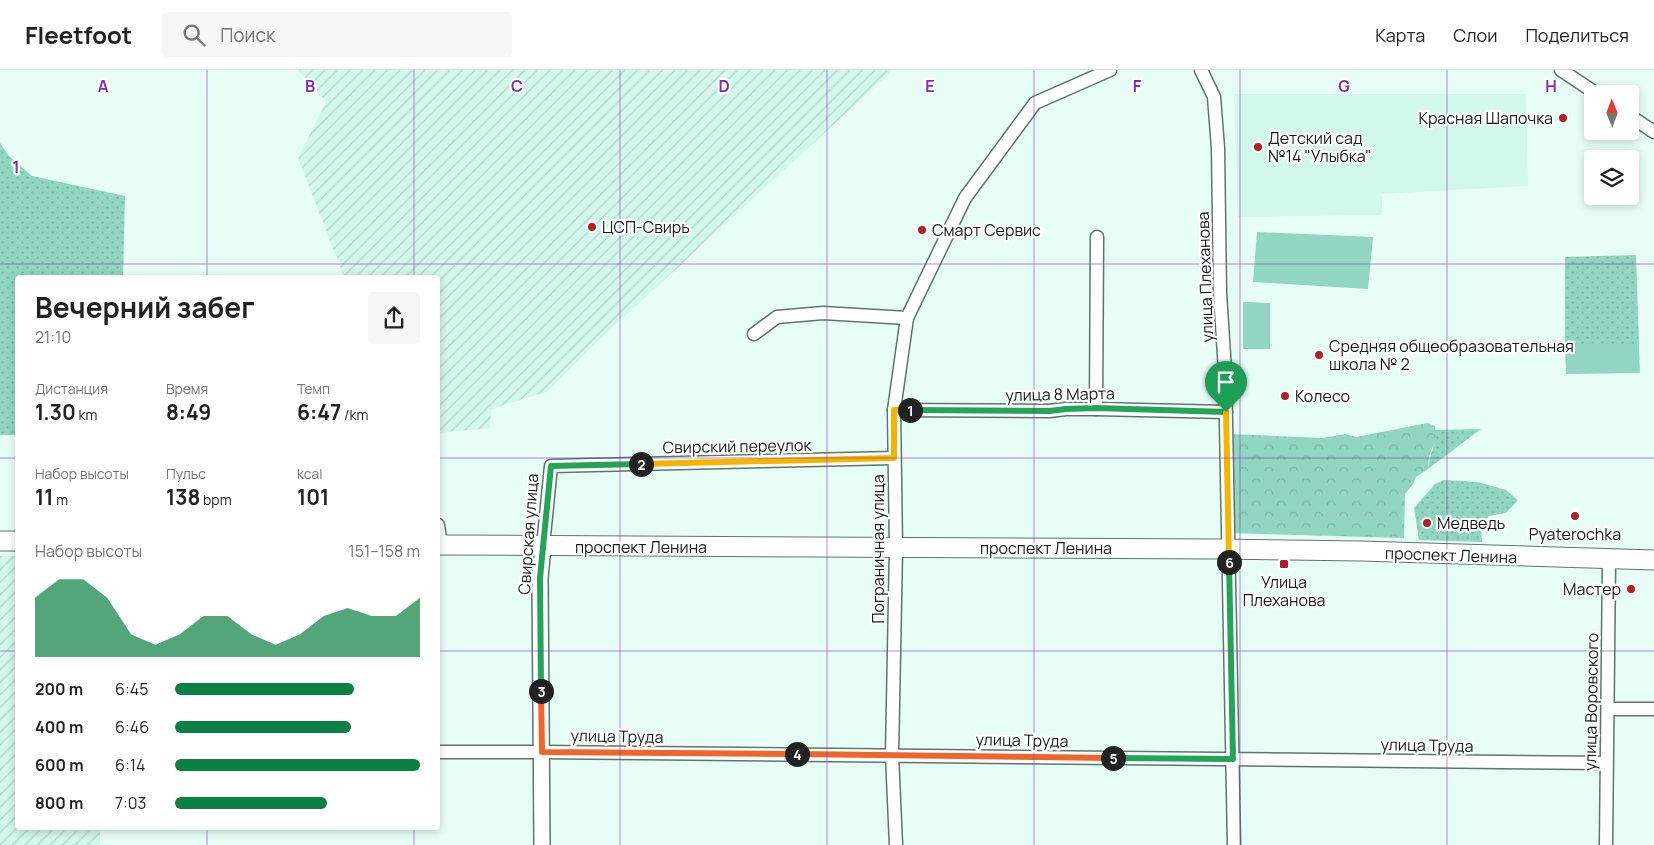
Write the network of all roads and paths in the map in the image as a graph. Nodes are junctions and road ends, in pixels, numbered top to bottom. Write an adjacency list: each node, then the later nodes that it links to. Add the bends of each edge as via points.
1 (1110, 70): 8 (street, Пограничная улица, via 1035,103 965,198)
2 (1201, 70): 12 (street, улица Плеханова, via 1214,98 1218,148)
3 (1561, 70): 4 (street)
4 (1584, 85)
5 (1639, 122): 6 (street)
6 (1654, 132)
7 (1097, 237): 10 (street)
8 (907, 318): 9 (street, via 822,313 778,317); 11 (street, Пограничная улица)
9 (754, 334)
10 (1096, 408): 11 (street, улица 8 Марта, via 1049,411); 12 (street, улица 8 Марта)
11 (894, 410): 13 (street, Пограничная улица)
12 (1226, 412): 20 (street, улица Плеханова)
13 (894, 458): 14 (street, Свирский переулок); 19 (street, Пограничная улица)
14 (551, 466): 18 (street, Свирская улица)
15 (0, 541): 16 (main road)
16 (15, 542)
17 (440, 545): 18 (main road, проспект Ленина)
18 (542, 546): 19 (main road, проспект Ленина); 26 (street, Свирская улица)
19 (896, 548): 20 (main road, проспект Ленина); 27 (street, Пограничная улица)
20 (1228, 550): 21 (main road, проспект Ленина); 28 (street, улица Плеханова)
21 (1609, 560): 22 (main road, проспект Ленина); 23 (street, улица Воровского)
22 (1654, 560)
23 (1608, 709): 24 (street); 29 (street, улица Воровского)
24 (1654, 709)
25 (440, 752): 26 (street, улица Труда)
26 (542, 752): 27 (street, улица Труда); 30 (street, Свирская улица)
27 (892, 755): 28 (street, улица Труда); 31 (street, Пограничная улица)
28 (1233, 759): 29 (street, улица Труда); 32 (street, улица Плеханова)
29 (1606, 763): 33 (street, улица Воровского)
30 (542, 845)
31 (896, 845)
32 (1234, 845)
33 (1606, 845)

